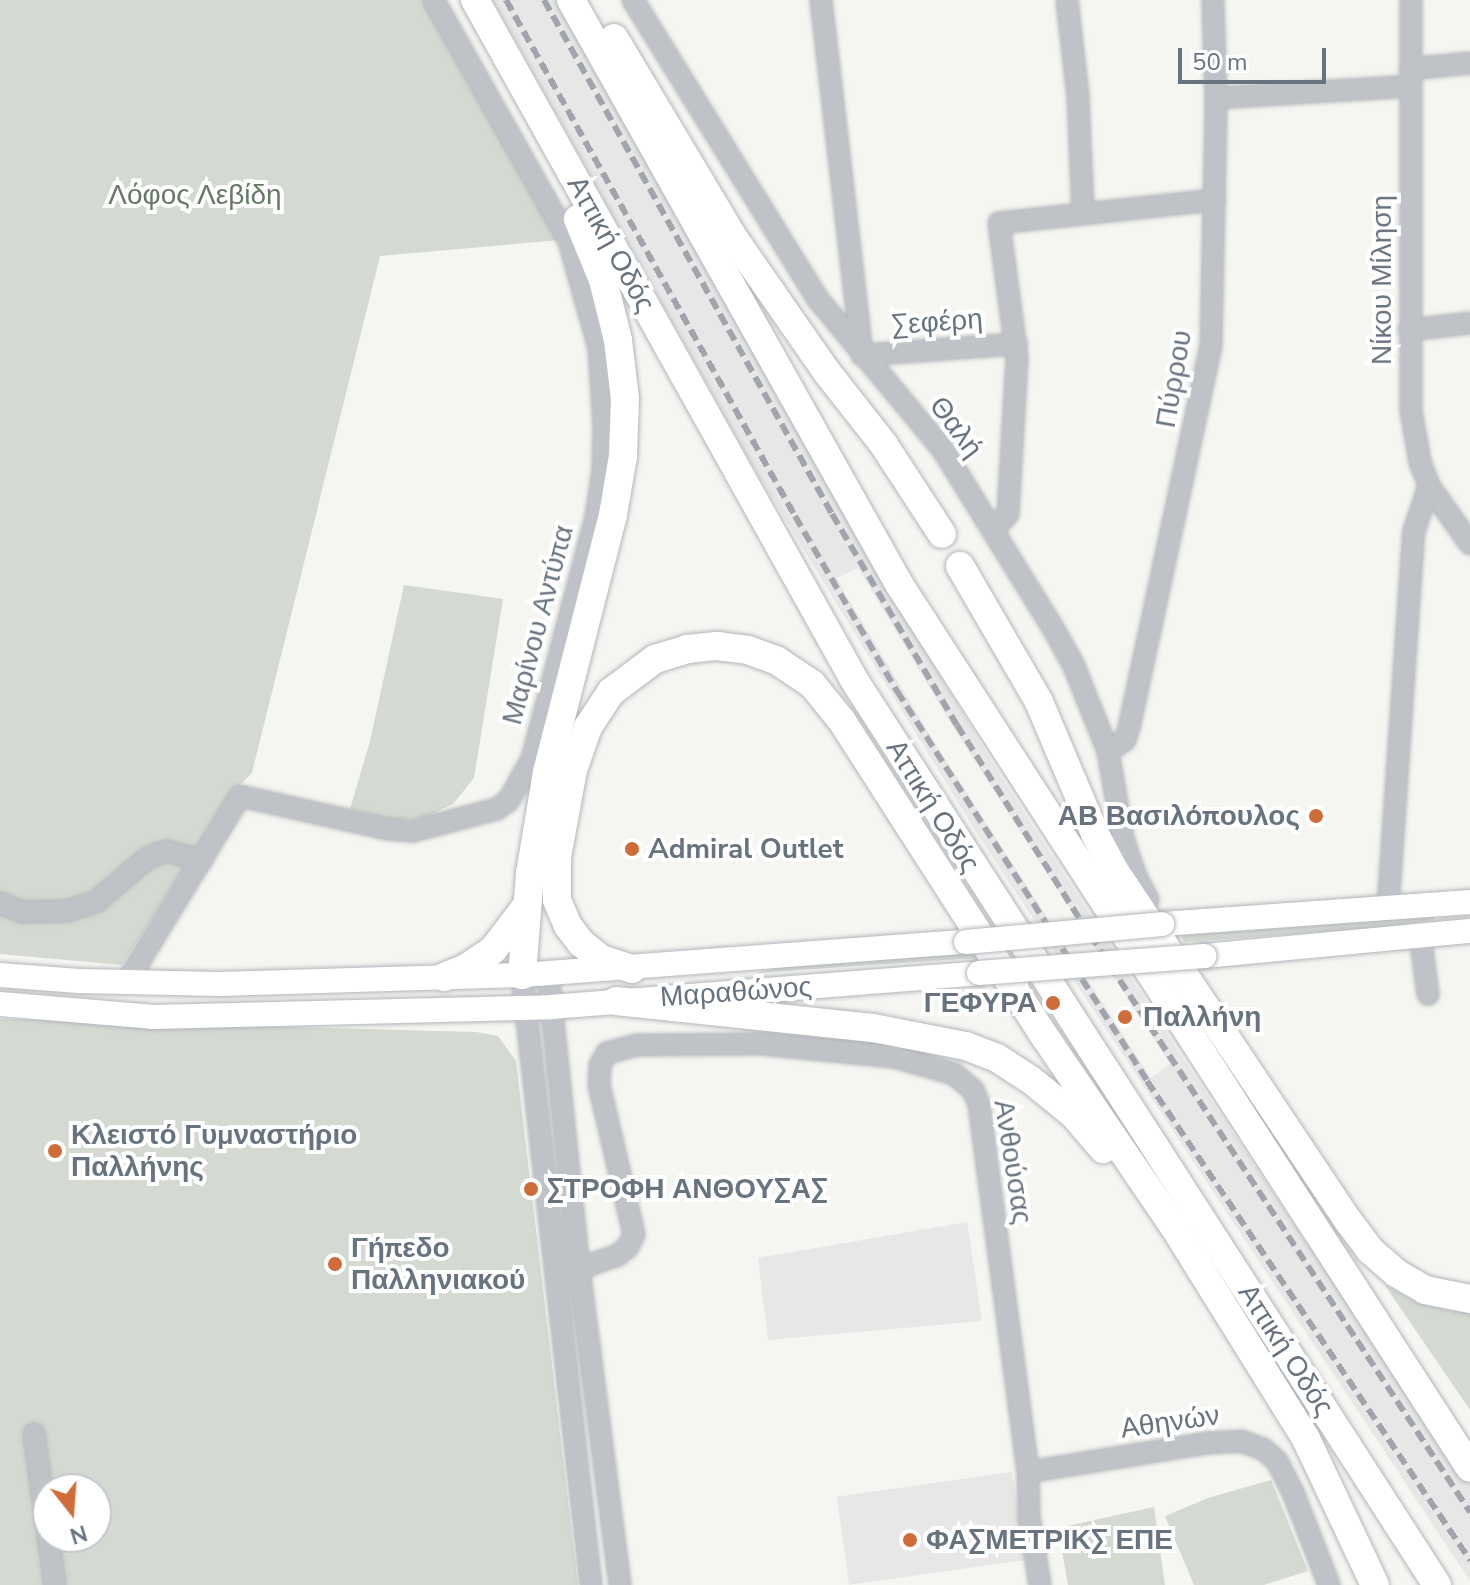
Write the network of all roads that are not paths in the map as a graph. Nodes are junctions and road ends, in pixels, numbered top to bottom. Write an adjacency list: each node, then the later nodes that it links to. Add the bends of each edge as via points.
1 (434, 0): 25 (street, Μαρίνου Αντύπα, via 569,241 599,348 604,441 596,517 532,759 509,800 497,809 413,831 240,796)
2 (571, 0): 47 (highway, via 899,584)
3 (591, 0): 21 (highway, via 735,240)
4 (633, 0): 18 (street, Θαλή, via 817,298)
5 (821, 0): 18 (street)
6 (1067, 0): 14 (street)
7 (1213, 0): 12 (street, Πύρρου)
8 (1411, 0): 11 (street, Νίκου Μίληση)
9 (480, 9): 28 (highway, via 600,271 625,389 617,495 551,752); 55 (highway, Αττική Οδός, via 856,683)
10 (1470, 63): 11 (street)
11 (1410, 77): 12 (street); 16 (street, Νίκου Μίληση)
12 (1216, 98): 13 (street, Πύρρου)
13 (1215, 200): 14 (street); 24 (street, Πύρρου, via 1207,372 1129,728 1125,740)
14 (1083, 212): 17 (street, via 999,223)
15 (1470, 323): 16 (street)
16 (1409, 330): 19 (street, Νίκου Μίληση, via 1411,411)
17 (1017, 344): 18 (street, Σεφέρη); 20 (street, via 1008,514)
18 (862, 355): 20 (street, Θαλή, via 943,450)
19 (1429, 486): 22 (street, Νίκου Μίληση); 29 (street, via 1414,531)
20 (993, 530): 24 (street, Θαλή, via 1073,664)
21 (942, 534)
22 (1470, 544)
23 (960, 566): 44 (highway, via 1039,702 1114,870 1349,1222 1396,1273 1425,1290)
24 (1108, 751): 30 (street, Θαλή, via 1123,839 1136,877)
25 (202, 861): 27 (street, via 167,851 157,854 97,901 67,911 22,912); 37 (street, Μαρίνου Αντύπα)
26 (1470, 902): 29 (main road, Μαραθώνος)
27 (0, 903)
28 (527, 905): 34 (highway); 36 (highway, via 493,950)
29 (1388, 908): 30 (main road, Μαραθώνος)
30 (1162, 924): 33 (main road, Μαραθώνος, bridge)
31 (1470, 931): 32 (main road, Μαραθώνος)
32 (1420, 935): 38 (street); 39 (main road, Μαραθώνος, bridge)
33 (632, 969): 34 (main road, Μαραθώνος); 45 (highway, via 601,959 581,943 557,900 557,857 573,770 588,727 611,692 655,659 717,646 776,660 812,684 842,721)
34 (535, 974): 36 (main road, Μαραθώνος); 41 (street); 42 (street)
35 (0, 975): 37 (main road, Μαραθώνος)
36 (444, 977): 37 (main road, Μαραθώνος)
37 (126, 983)
38 (1428, 994)
39 (616, 1001): 42 (main road, Μαραθώνος); 45 (highway, via 873,1028 966,1046 997,1058 1074,1115)
40 (0, 1004): 41 (main road, Μαραθώνος, via 154,1017)
41 (523, 1007): 42 (main road, Μαραθώνος); 50 (street)
42 (551, 1007): 43 (street)
43 (579, 1269): 48 (street, Ανθούσας, via 618,1255 634,1234 599,1085 607,1053 662,1043 761,1044 894,1057 954,1074 973,1090 979,1104); 51 (street)
44 (1470, 1299)
45 (1231, 1321): 54 (highway, via 1306,1439)
46 (34, 1434): 49 (street)
47 (1470, 1468)
48 (1028, 1472): 52 (street, Ανθούσας); 53 (street, Αθηνών, via 1207,1443 1241,1441 1263,1449 1277,1461 1294,1495)
49 (55, 1585)
50 (591, 1585)
51 (620, 1585)
52 (1040, 1585)
53 (1329, 1585)
54 (1375, 1585)
55 (1437, 1585)

